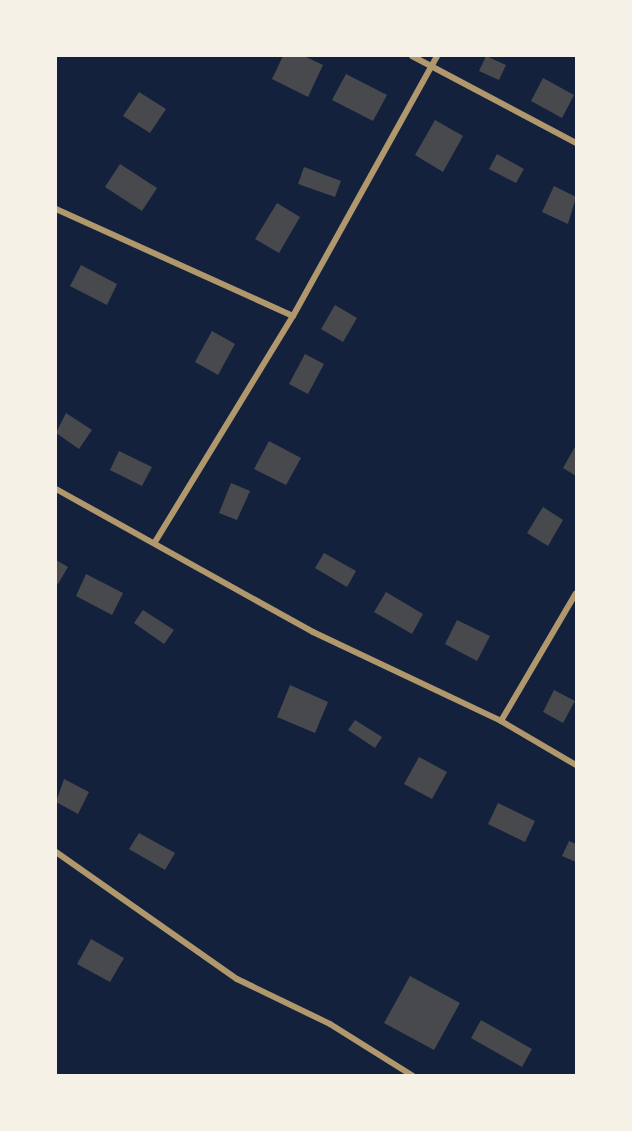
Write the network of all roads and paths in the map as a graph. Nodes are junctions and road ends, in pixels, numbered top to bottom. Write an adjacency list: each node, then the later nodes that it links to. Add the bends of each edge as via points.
1 (412, 56): 3 (street)
2 (437, 56): 3 (street)
3 (431, 65): 4 (street); 6 (street)
4 (576, 143)
5 (56, 209): 6 (street)
6 (293, 315): 8 (street)
7 (56, 489): 8 (street)
8 (155, 542): 10 (street, via 313,632)
9 (576, 592): 10 (street)
10 (501, 721): 11 (street)
11 (576, 765)
12 (56, 852): 13 (street, via 237,979 330,1024)
13 (413, 1076)

